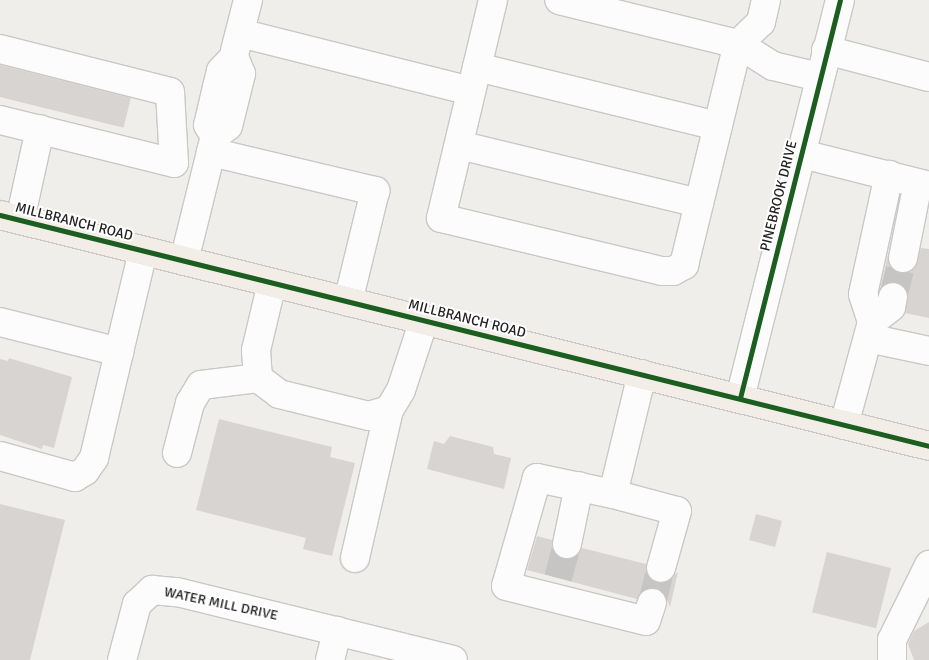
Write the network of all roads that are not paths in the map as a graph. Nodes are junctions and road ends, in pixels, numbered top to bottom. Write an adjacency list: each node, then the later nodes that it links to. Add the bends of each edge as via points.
1 (248, 0): 7 (street)
2 (493, 0): 12 (street)
3 (559, 0): 6 (street)
4 (766, 0): 6 (street, via 761,22)
5 (840, 0): 9 (street, PINEBROOK DRIVE)
6 (738, 44): 10 (street, via 773,66); 14 (street)
7 (237, 45): 12 (street); 16 (street, via 241,74 228,126)
8 (0, 49): 15 (street, via 170,92 174,164)
9 (826, 50): 10 (street, PINEBROOK DRIVE); 11 (street)
10 (819, 77): 18 (street, PINEBROOK DRIVE)
11 (929, 77)
12 (474, 79): 14 (street); 17 (street)
13 (0, 120): 15 (street)
14 (718, 126): 21 (street)
15 (40, 129): 22 (street)
16 (213, 144): 25 (street); 28 (street, via 375,191)
17 (459, 145): 21 (street); 21 (street, via 441,218 673,271 684,265)
18 (802, 154): 19 (street); 36 (street, PINEBROOK DRIVE)
19 (889, 175): 20 (street); 31 (street, via 863,294)
20 (924, 185): 24 (street)
21 (699, 203)
22 (10, 218): 23 (main road, MILLBRANCH ROAD)
23 (143, 251): 25 (main road, MILLBRANCH ROAD); 33 (street)
24 (903, 258)
25 (184, 261): 26 (main road, MILLBRANCH ROAD)
26 (272, 283): 28 (main road, MILLBRANCH ROAD); 35 (street, via 256,350)
27 (893, 297): 31 (street, via 891,307)
28 (348, 302): 29 (main road, MILLBRANCH ROAD)
29 (424, 320): 34 (main road, MILLBRANCH ROAD); 37 (street, via 401,390)
30 (0, 322): 33 (street)
31 (870, 330): 32 (street); 38 (street)
32 (929, 351)
33 (119, 352): 41 (street, via 94,458 85,471 75,477)
34 (642, 374): 36 (main road, MILLBRANCH ROAD); 43 (street)
35 (258, 378): 37 (street, via 279,394 369,416); 40 (street, via 201,385 190,403)
36 (740, 398): 38 (main road, MILLBRANCH ROAD)
37 (389, 410): 45 (street)
38 (844, 425): 39 (main road, MILLBRANCH ROAD)
39 (929, 446)
40 (177, 453)
41 (0, 456)
42 (579, 486): 43 (street); 44 (street); 48 (street, via 537,478 506,586 555,588 646,621)
43 (613, 494): 47 (street, via 677,510)
44 (566, 544)
45 (354, 558)
46 (929, 565): 53 (street, via 892,640)
47 (661, 568)
48 (652, 603)
49 (337, 631): 50 (street, WATER MILL DRIVE, via 177,592 152,590 137,604); 51 (street); 52 (street)
50 (122, 660)
51 (330, 660)
52 (453, 660)
53 (892, 660)

